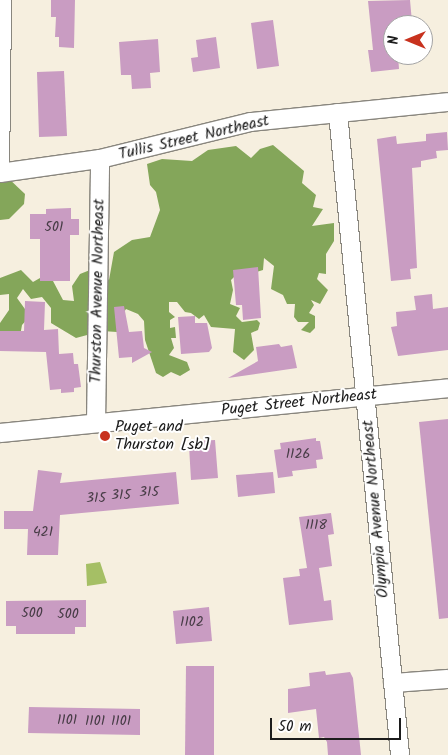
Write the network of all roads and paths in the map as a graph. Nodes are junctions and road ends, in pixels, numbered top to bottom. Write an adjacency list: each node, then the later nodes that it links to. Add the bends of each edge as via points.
1 (2, 0): 5 (street)
2 (448, 102): 3 (street, Tullis Street Northeast)
3 (338, 113): 4 (street, Tullis Street Northeast, via 251,122); 7 (street, Olympia Avenue Northeast)
4 (100, 159): 5 (street, Tullis Street Northeast); 8 (street, Thurston Avenue Northeast)
5 (0, 173)
6 (448, 388): 7 (street, Puget Street Northeast)
7 (365, 396): 8 (street, Puget Street Northeast); 11 (street, Olympia Avenue Northeast)
8 (96, 423): 9 (street, Puget Street Northeast)
9 (0, 433)
10 (448, 679): 11 (street)
11 (393, 683): 12 (street, Olympia Avenue Northeast)
12 (400, 755)

